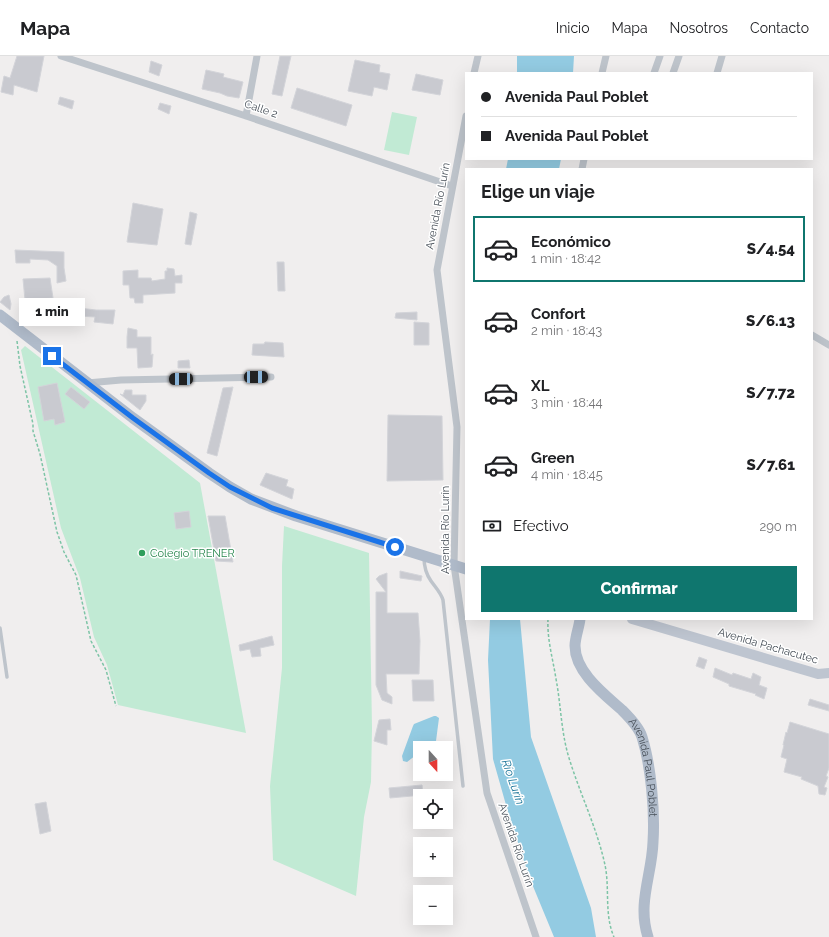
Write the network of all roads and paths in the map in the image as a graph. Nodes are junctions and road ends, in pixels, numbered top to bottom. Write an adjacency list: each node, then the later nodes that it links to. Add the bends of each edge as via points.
1 (61, 56): 13 (street, Calle 2)
2 (258, 56): 13 (street)
3 (478, 56): 8 (street)
4 (606, 56): 9 (street)
5 (660, 56): 10 (street)
6 (679, 56): 11 (street)
7 (722, 56): 12 (street)
8 (474, 72)
9 (602, 72)
10 (654, 72)
11 (673, 72)
12 (717, 72)
13 (246, 116): 15 (street, Calle 2)
14 (465, 121): 15 (street, Avenida Río Lurín)
15 (452, 186): 23 (street, Avenida Río Lurín, via 437,270 457,427)
16 (0, 315): 17 (main road)
17 (16, 329): 21 (main road); 34 (path, via 17,350 33,431 57,532 76,575 92,641 106,670)
18 (813, 336): 19 (street)
19 (829, 345)
20 (271, 377): 21 (street)
21 (87, 383): 22 (main road, via 209,473 252,499 296,516)
22 (423, 556): 23 (main road); 35 (lane, via 426,572 443,600)
23 (461, 567): 24 (street, Avenida Río Lurín)
24 (465, 602)
25 (467, 620): 36 (street, Avenida Río Lurín, via 487,793)
26 (548, 620): 37 (path, via 549,643 565,742 605,865 608,917)
27 (580, 620): 38 (main road, Avenida Paul Poblet, via 575,646 579,664 597,688 627,715 641,734 648,759 653,842 644,901)
28 (635, 620): 31 (main road, Avenida Pachacutec)
29 (0, 628): 32 (lane)
30 (829, 673): 31 (main road, Avenida Pachacutec)
31 (818, 674): 33 (street)
32 (7, 677)
33 (829, 677)
34 (116, 706)
35 (463, 786)
36 (536, 937)
37 (614, 937)
38 (648, 937)

